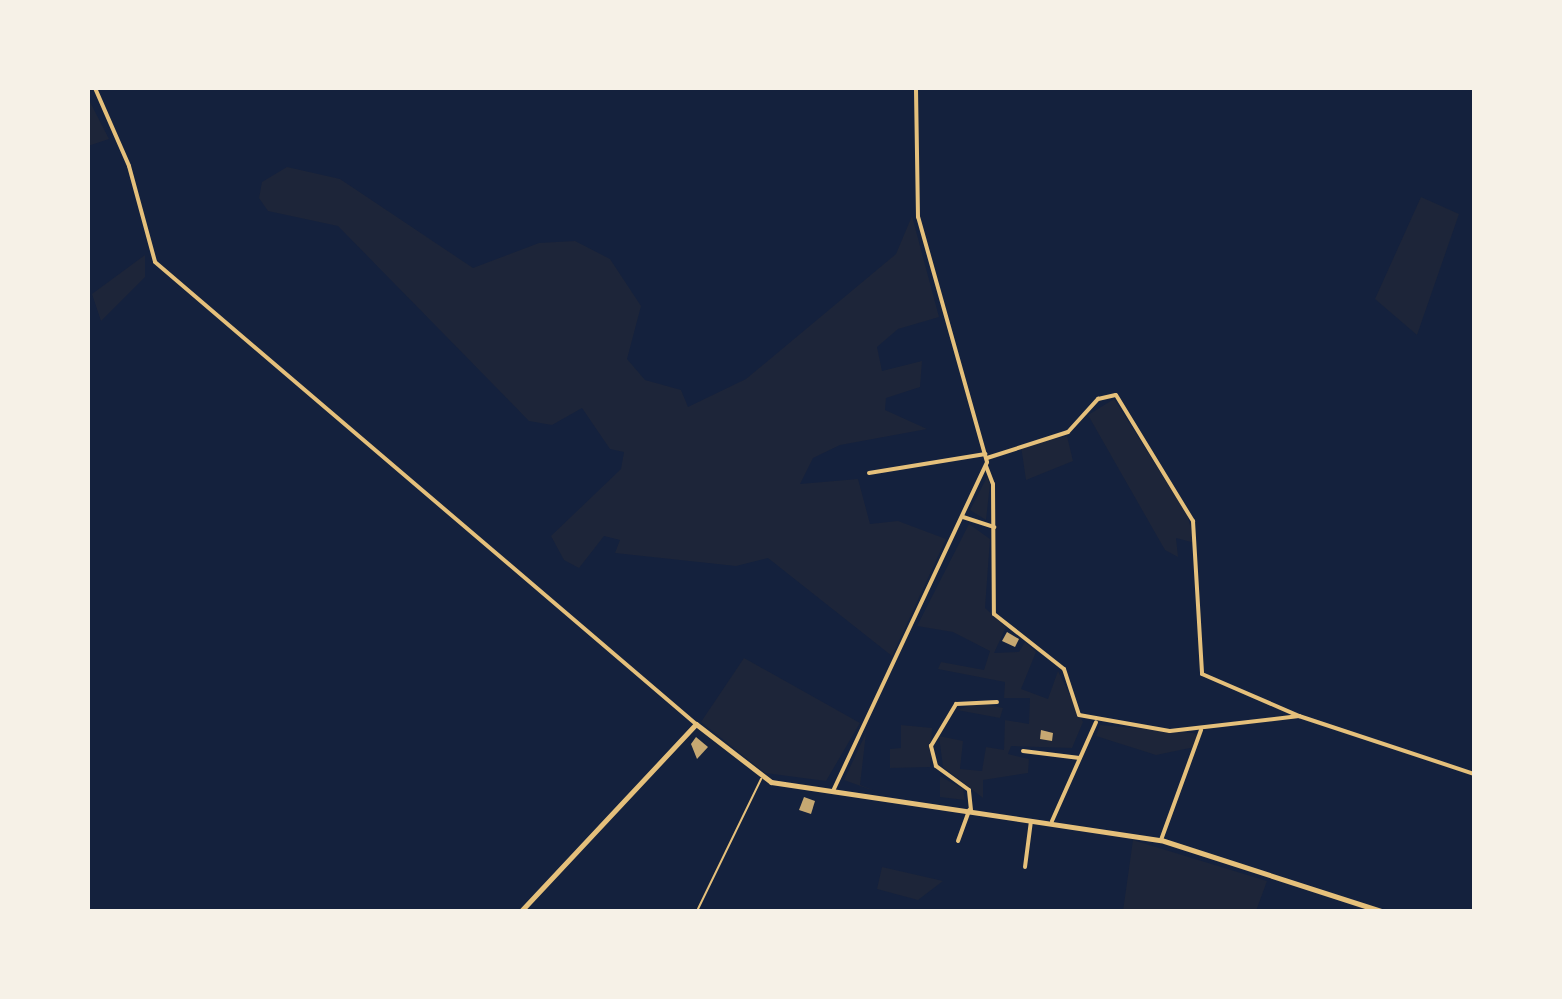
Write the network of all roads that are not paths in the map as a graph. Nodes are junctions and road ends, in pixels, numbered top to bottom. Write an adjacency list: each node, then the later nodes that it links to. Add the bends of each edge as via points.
1 (95, 88): 11 (street, via 129,166 155,262)
2 (916, 88): 3 (street, via 918,217)
3 (986, 456): 4 (street); 5 (street); 9 (street, via 1068,432 1098,399 1116,395 1193,521 1202,674)
4 (986, 466): 6 (street); 7 (street)
5 (869, 473)
6 (963, 517): 7 (street); 16 (street)
7 (994, 527): 10 (street, via 994,614 1064,669 1075,710)
8 (989, 707): 17 (street, via 994,701 956,704 931,746 936,766 969,790)
9 (1299, 716): 12 (street); 15 (street)
10 (1096, 722): 12 (street); 14 (street)
11 (696, 724): 16 (street, via 761,778); 23 (street)
12 (1202, 729): 20 (street)
13 (1023, 751): 14 (street)
14 (1080, 758): 19 (street)
15 (1474, 774)
16 (833, 791): 17 (street)
17 (970, 810): 18 (street); 21 (street)
18 (1032, 819): 19 (street); 22 (street)
19 (1052, 821): 20 (street)
20 (1161, 840): 24 (street)
21 (958, 841)
22 (1025, 867)
23 (521, 911)
24 (1381, 911)

